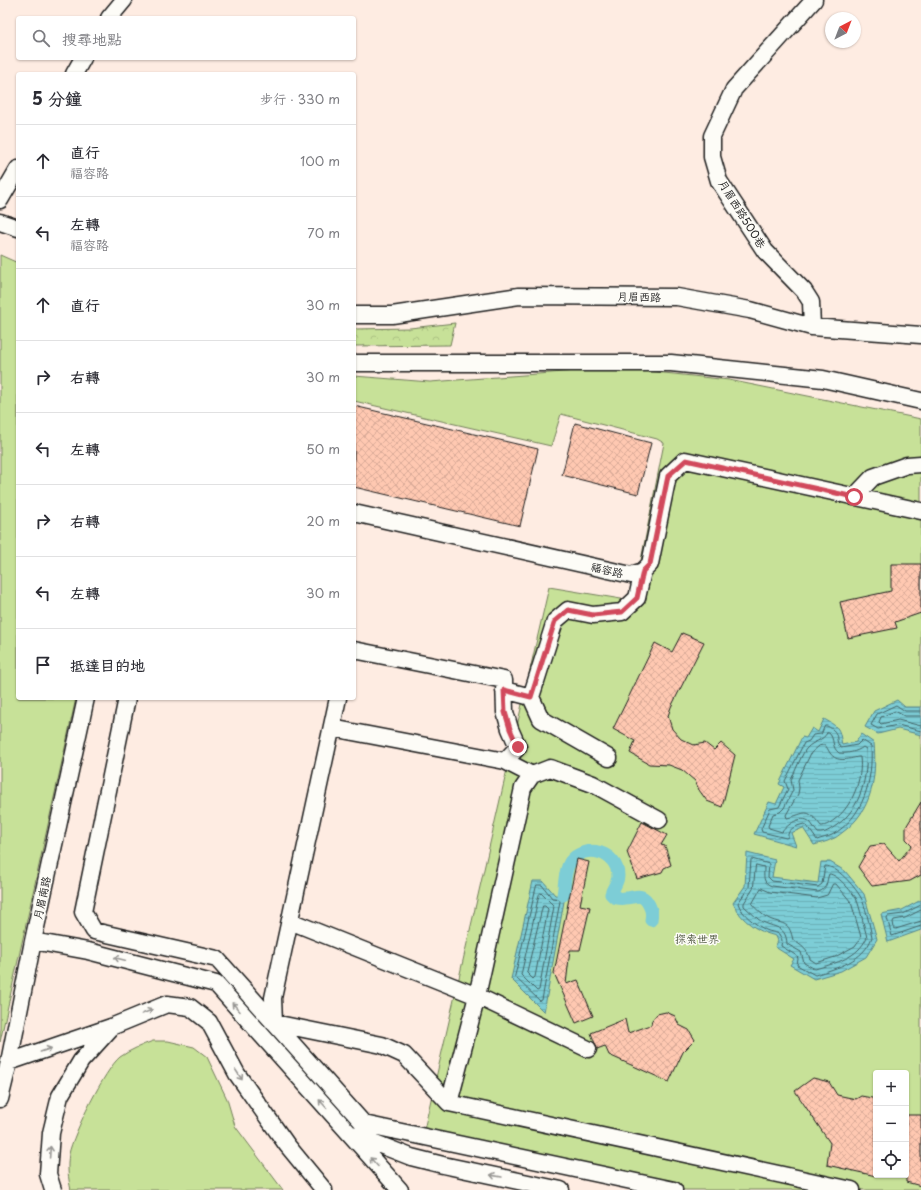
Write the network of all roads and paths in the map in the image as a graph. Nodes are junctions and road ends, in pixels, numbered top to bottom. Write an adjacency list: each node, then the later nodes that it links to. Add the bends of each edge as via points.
1 (124, 0): 3 (street)
2 (814, 0): 11 (street, 月眉西路500巷, via 734,89 712,136 712,157 719,181 765,251 804,291 811,302)
3 (111, 16)
4 (82, 60): 5 (street)
5 (75, 72)
6 (16, 172): 7 (street)
7 (0, 200)
8 (0, 222): 9 (street)
9 (16, 227)
10 (356, 315): 11 (street, 月眉西路, via 392,315 519,296 677,298 750,310)
11 (812, 327): 12 (street, 月眉西路)
12 (921, 335)
13 (356, 363): 14 (street, via 671,363 823,379)
14 (921, 401)
15 (921, 464): 16 (street, via 907,465 873,477)
16 (854, 497): 17 (street); 19 (street, via 686,460 668,476 650,564)
17 (921, 512)
18 (356, 513): 19 (street, 福容路, via 631,575)
19 (643, 571): 22 (street, via 637,598 622,612 593,615 568,610 555,621)
20 (356, 650): 21 (street, via 504,680)
21 (504, 690): 22 (street); 28 (street, via 505,712 518,747)
22 (531, 697): 27 (street, via 541,719)
23 (86, 700): 32 (street, 月眉南路)
24 (127, 700): 34 (street, via 83,912 94,931 217,959)
25 (338, 700): 26 (street)
26 (332, 728): 28 (street); 31 (street)
27 (609, 758)
28 (504, 761): 29 (street)
29 (532, 775): 30 (street, via 550,768 593,784); 33 (street, via 523,788)
30 (659, 820)
31 (290, 921): 33 (street); 34 (street, via 273,998)
32 (33, 941): 37 (street, 月眉南路); 40 (street, one-way to 32, via 216,984 88,951)
33 (477, 996): 36 (street); 39 (street)
34 (274, 1023): 39 (street, via 382,1045 404,1055); 45 (street, via 364,1124)
35 (111, 1028): 37 (street, one-way to 35); 41 (street, one-way to 35, via 48,1174 51,1133 60,1096 81,1060); 42 (street, one-way to 42, via 167,1004 190,1007 209,1022 242,1080 287,1145)
36 (588, 1049)
37 (9, 1062): 38 (street, 月眉南路)
38 (0, 1099)
39 (449, 1103): 46 (street)
40 (348, 1133): 43 (street, one-way to 40); 44 (street, one-way to 40, via 474,1173 411,1157)
41 (53, 1190)
42 (324, 1190)
43 (400, 1190)
44 (561, 1190)
45 (674, 1190)
46 (852, 1190)

